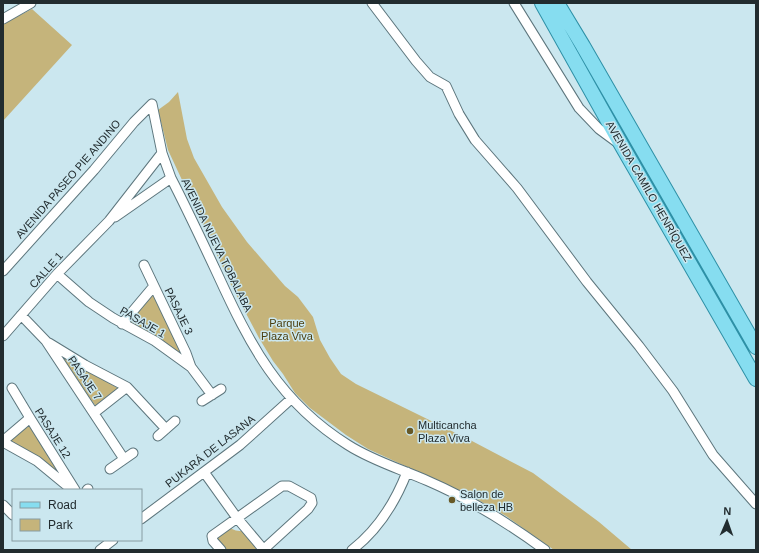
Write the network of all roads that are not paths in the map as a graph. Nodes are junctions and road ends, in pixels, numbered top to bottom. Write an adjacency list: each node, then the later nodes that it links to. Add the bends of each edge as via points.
1 (31, 3): 6 (street)
2 (372, 3): 42 (street, via 430,77 446,86 475,140 517,188 587,282 639,346 673,391 713,455)
3 (514, 3): 8 (street, via 579,108 599,129)
4 (542, 3): 8 (main road, AVENIDA CAMILO HENRÍQUEZ)
5 (557, 3): 20 (main road, AVENIDA CAMILO HENRÍQUEZ)
6 (3, 19)
7 (152, 104): 9 (street, AVENIDA NUEVA TOBALABA); 13 (street, AVENIDA PASEO PIE ANDINO)
8 (622, 146): 22 (main road, AVENIDA CAMILO HENRÍQUEZ)
9 (162, 153): 10 (street, AVENIDA NUEVA TOBALABA); 11 (street, CALLE 1)
10 (171, 178): 11 (street, CALLE 1); 27 (street, AVENIDA NUEVA TOBALABA, via 249,337 270,372)
11 (109, 221): 14 (street, CALLE 1)
12 (144, 265): 15 (street, PASAJE 3)
13 (3, 271)
14 (57, 274): 16 (street, CALLE 1); 17 (street, PASAJE 1, via 89,302)
15 (154, 286): 17 (street); 21 (street, PASAJE 3, via 186,353)
16 (22, 315): 18 (street, CALLE 1); 19 (street, PASAJE 7)
17 (122, 324): 21 (street, PASAJE 1, via 155,341)
18 (3, 336)
19 (46, 341): 23 (street); 29 (street, PASAJE 7)
20 (756, 347)
21 (190, 368): 26 (street, PASAJE 1)
22 (756, 379)
23 (127, 387): 29 (street); 32 (street)
24 (12, 388): 30 (street, PASAJE 12)
25 (221, 389): 26 (street)
26 (212, 395): 28 (street)
27 (291, 399): 38 (street, PUKARÁ DE LASANA, via 246,440); 39 (street, AVENIDA NUEVA TOBALABA, via 318,424 349,446)
28 (202, 401)
29 (94, 413): 36 (street, PASAJE 7)
30 (30, 418): 34 (street); 40 (street, PASAJE 12)
31 (175, 421): 32 (street)
32 (166, 429): 33 (street)
33 (158, 436)
34 (3, 441): 41 (street, via 37,461)
35 (133, 453): 36 (street)
36 (124, 459): 37 (street)
37 (110, 469)
38 (204, 472): 45 (street, PUKARÁ DE LASANA); 46 (street)
39 (407, 472): 51 (street, via 387,513); 52 (street, AVENIDA NUEVA TOBALABA, via 467,500)
40 (73, 489)
41 (73, 489)
42 (756, 504)
43 (3, 506): 44 (street)
44 (12, 514)
45 (142, 518)
46 (237, 518): 49 (street, via 212,536); 50 (street); 50 (street, via 282,486 289,486 311,498 312,503 308,509)
47 (112, 541): 48 (street)
48 (100, 550)
49 (221, 550)
50 (263, 550)
51 (352, 550)
52 (545, 550)

